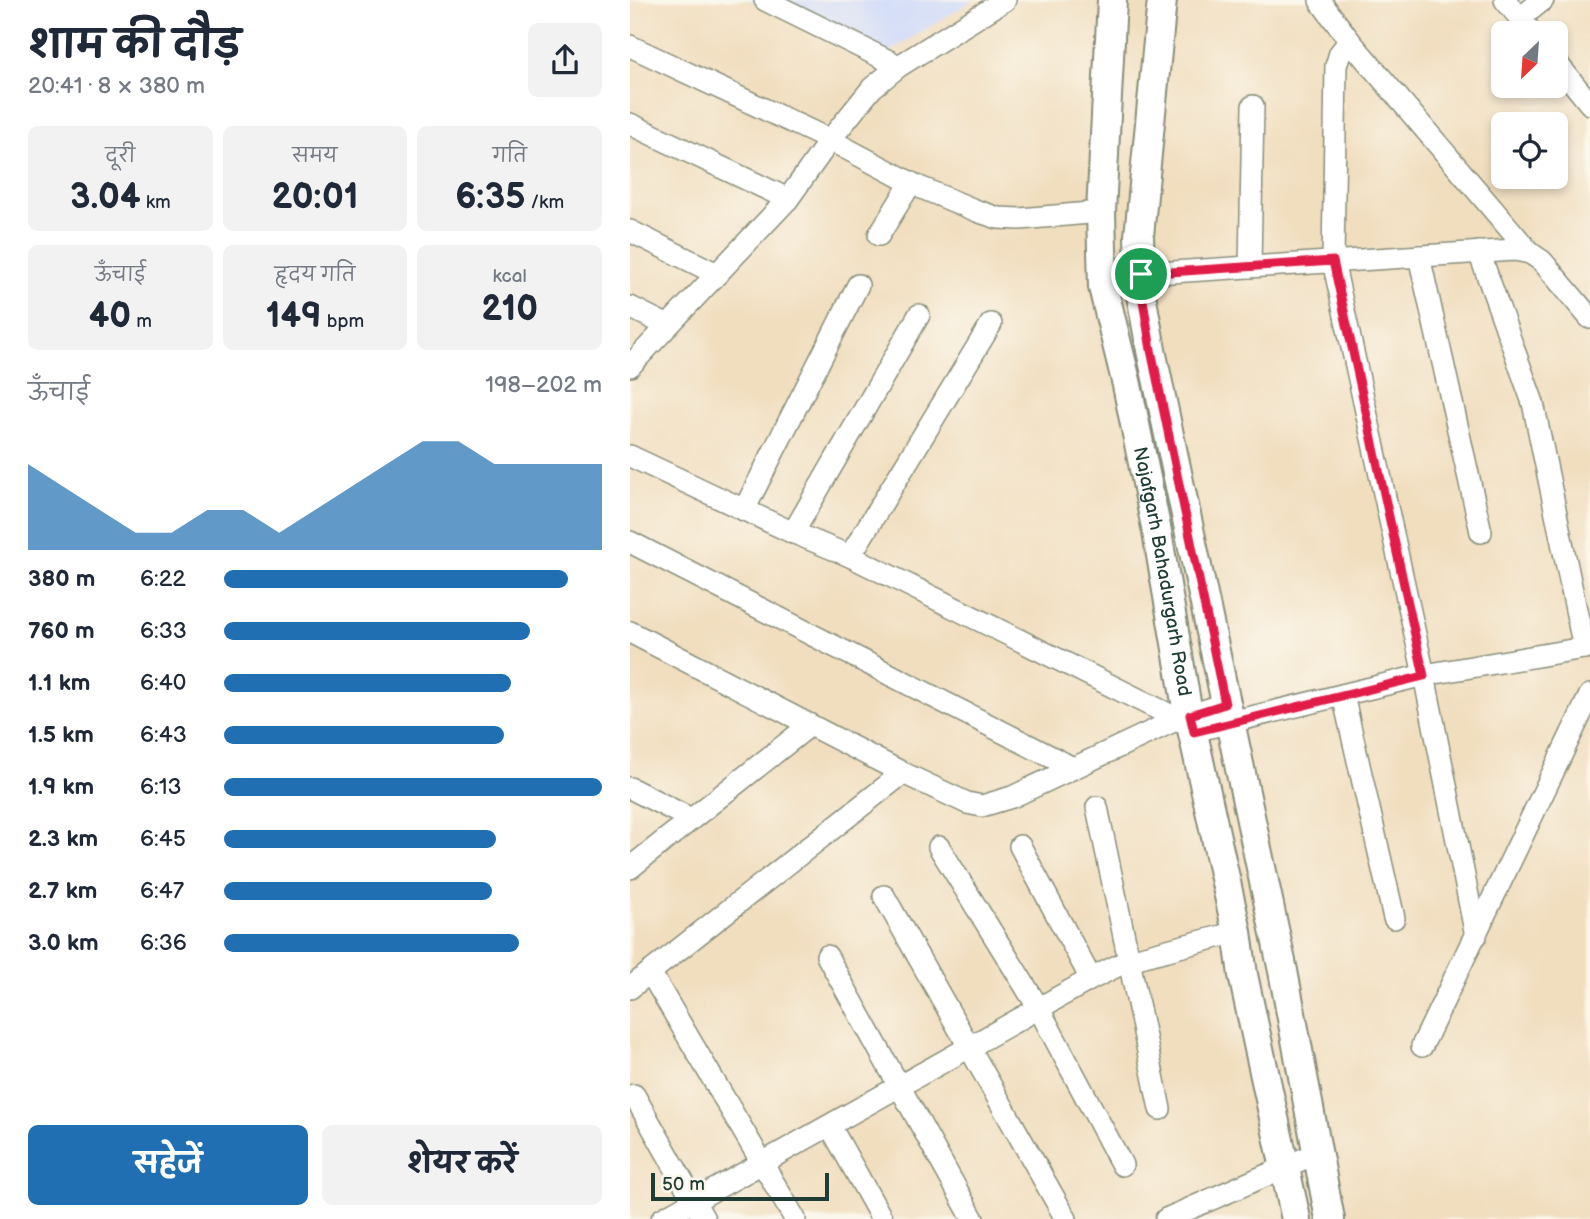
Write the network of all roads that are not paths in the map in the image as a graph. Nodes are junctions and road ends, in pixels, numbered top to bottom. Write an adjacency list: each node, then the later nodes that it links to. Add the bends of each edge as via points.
1 (765, 0): 12 (street)
2 (1005, 0): 12 (street)
3 (1112, 0): 20 (main road, Najafgarh Bahadurgarh Road)
4 (1162, 0): 29 (main road, Najafgarh Bahadurgarh Road, via 1139,236)
5 (1505, 0): 8 (street)
6 (1543, 0): 9 (street)
7 (1320, 1): 10 (street)
8 (1522, 21)
9 (1529, 21)
10 (1350, 41): 24 (street); 26 (street, via 1336,66)
11 (630, 46): 17 (street)
12 (899, 66): 17 (street, via 872,88)
13 (1568, 77): 14 (street)
14 (1590, 104)
15 (1253, 106): 27 (street)
16 (630, 124): 19 (street)
17 (830, 140): 18 (street); 19 (street)
18 (911, 183): 20 (street, via 998,218); 22 (street)
19 (788, 199): 28 (street)
20 (1101, 212): 49 (main road, Najafgarh Bahadurgarh Road, via 1103,287 1157,532)
21 (630, 231): 28 (street)
22 (879, 235)
23 (1479, 252): 24 (street); 25 (street); 44 (street, via 1532,403)
24 (1530, 253): 33 (street)
25 (1419, 256): 26 (street); 39 (street)
26 (1333, 261): 27 (street); 45 (street)
27 (1250, 267): 29 (street)
28 (717, 274): 35 (street)
29 (1141, 274): 48 (main road, Najafgarh Bahadurgarh Road, via 1151,350)
30 (858, 285): 38 (street)
31 (630, 306): 35 (street)
32 (919, 315): 40 (street)
33 (1590, 318)
34 (991, 324): 42 (street)
35 (668, 326): 36 (street)
36 (630, 366)
37 (630, 456): 38 (street)
38 (744, 510): 40 (street)
39 (1481, 532)
40 (793, 533): 42 (street)
41 (630, 542): 51 (street)
42 (850, 555): 49 (street)
43 (630, 632): 50 (street)
44 (1587, 648): 45 (street)
45 (1424, 676): 46 (street); 62 (street)
46 (1343, 695): 48 (street); 60 (street)
47 (1590, 695): 62 (street)
48 (1227, 713): 49 (street); 75 (main road, Najafgarh Bahadurgarh Road)
49 (1187, 722): 51 (street); 61 (main road, Najafgarh Bahadurgarh Road)
50 (810, 725): 52 (street); 55 (street)
51 (1073, 768): 52 (street, via 982,806)
52 (903, 772): 65 (street)
53 (630, 788): 55 (street)
54 (1097, 807): 64 (street)
55 (691, 819): 58 (street)
56 (1020, 846): 66 (street)
57 (939, 847): 68 (street)
58 (630, 868)
59 (884, 896): 69 (street)
60 (1394, 918)
61 (1237, 932): 64 (street); 78 (main road, Najafgarh Bahadurgarh Road)
62 (1476, 936): 70 (street)
63 (827, 956): 71 (street)
64 (1129, 960): 66 (street); 73 (street)
65 (650, 972): 67 (street); 76 (street)
66 (1091, 979): 68 (street)
67 (630, 988)
68 (1038, 1007): 69 (street); 77 (street)
69 (970, 1046): 71 (street); 84 (street)
70 (1422, 1046)
71 (899, 1085): 74 (street); 83 (street)
72 (634, 1095): 79 (street)
73 (1160, 1109)
74 (830, 1126): 76 (street); 82 (street)
75 (1317, 1153): 78 (street); 87 (main road, Najafgarh Bahadurgarh Road)
76 (762, 1163): 79 (street); 81 (street)
77 (1122, 1165)
78 (1286, 1166): 85 (street); 86 (main road, Najafgarh Bahadurgarh Road)
79 (699, 1210): 80 (street)
80 (662, 1219)
81 (795, 1219)
82 (882, 1219)
83 (973, 1219)
84 (1066, 1219)
85 (1166, 1219)
86 (1296, 1219)
87 (1330, 1219)

